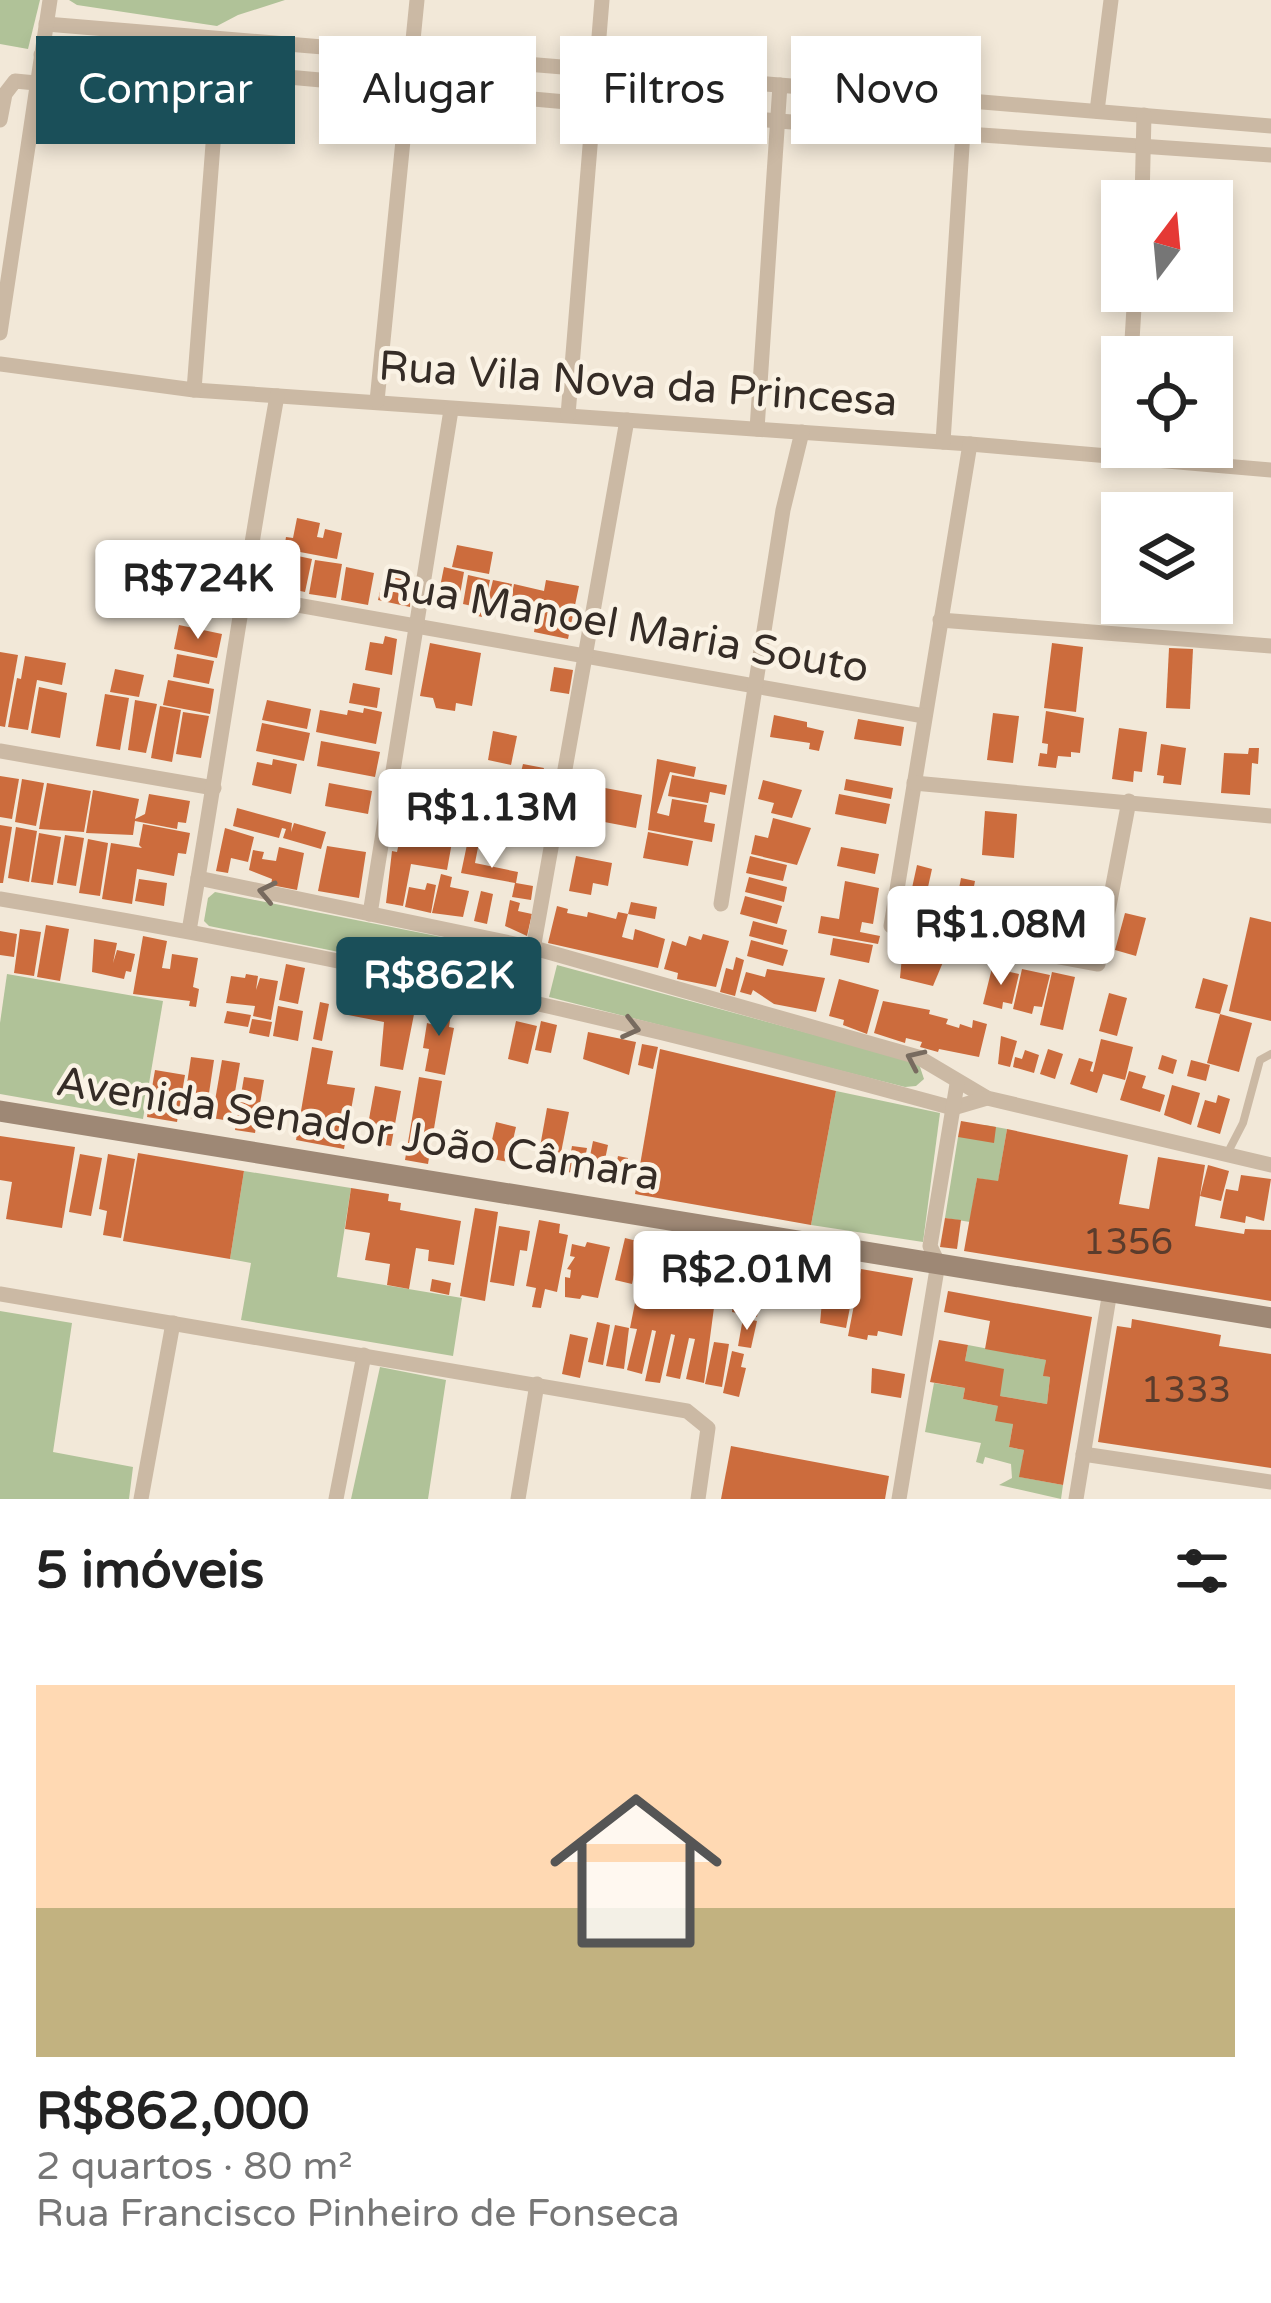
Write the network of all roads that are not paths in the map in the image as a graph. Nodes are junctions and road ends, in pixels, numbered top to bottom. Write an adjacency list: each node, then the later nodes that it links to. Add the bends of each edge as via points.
1 (50, 0): 5 (street)
2 (417, 0): 8 (street)
3 (602, 0): 9 (street)
4 (1111, 0): 14 (street)
5 (46, 24): 6 (street); 7 (street)
6 (44, 36)
7 (170, 36)
8 (412, 36)
9 (598, 36)
10 (36, 83): 16 (street, via 9,86); 30 (street)
11 (767, 84): 12 (street)
12 (780, 85): 13 (street); 18 (street)
13 (1048, 107): 14 (street); 22 (street)
14 (1097, 112): 15 (street)
15 (1144, 115): 20 (street); 27 (street)
16 (0, 120)
17 (767, 120): 18 (street)
18 (778, 121): 19 (street); 38 (street)
19 (791, 122)
20 (1271, 126)
21 (981, 132): 22 (street)
22 (1046, 137): 27 (street)
23 (216, 144): 32 (street)
24 (401, 144): 34 (street)
25 (589, 144): 36 (street)
26 (962, 144): 40 (street)
27 (1145, 145): 28 (street); 29 (street)
28 (1271, 155)
29 (1143, 180)
30 (0, 333)
31 (0, 364): 32 (street, Rua Vila Nova da Princesa)
32 (194, 391): 33 (street, Rua Vila Nova da Princesa)
33 (277, 396): 34 (street, Rua Vila Nova da Princesa); 45 (street)
34 (377, 401): 35 (street, Rua Vila Nova da Princesa)
35 (451, 410): 36 (street, Rua Vila Nova da Princesa); 47 (street)
36 (568, 416): 37 (street, Rua Vila Nova da Princesa)
37 (627, 420): 38 (street, Rua Vila Nova da Princesa); 49 (street)
38 (757, 429): 39 (street, Rua Vila Nova da Princesa)
39 (802, 432): 40 (street, Rua Vila Nova da Princesa); 50 (street)
40 (943, 442): 41 (street, Rua Vila Nova da Princesa)
41 (970, 444): 42 (street, Rua Vila Nova da Princesa); 46 (street)
42 (1101, 451)
43 (1233, 465): 44 (street, Rua Vila Nova da Princesa)
44 (1271, 470)
45 (242, 595): 47 (street, Rua Manoel Maria Souto); 54 (street)
46 (940, 620): 48 (street); 51 (street)
47 (418, 625): 49 (street, Rua Manoel Maria Souto); 60 (street)
48 (1271, 646)
49 (587, 656): 50 (street, Rua Manoel Maria Souto); 62 (street)
50 (756, 686): 51 (street, Rua Manoel Maria Souto); 59 (street)
51 (925, 716): 53 (street)
52 (0, 751): 54 (street)
53 (914, 783): 55 (street); 55 (street, via 891,926 1098,964)
54 (214, 788): 57 (street)
55 (1129, 801): 56 (street)
56 (1271, 816)
57 (198, 878): 60 (street, one-way to 57); 61 (street)
58 (0, 899): 61 (street)
59 (721, 904)
60 (370, 914): 62 (street)
61 (189, 931): 63 (street)
62 (535, 948): 63 (street); 65 (street, one-way to 62, via 918,1057)
63 (524, 1000): 67 (street, one-way to 67)
64 (1271, 1054): 69 (lane, via 1260,1060)
65 (957, 1084): 66 (street); 67 (street)
66 (986, 1098): 67 (street); 69 (street)
67 (952, 1108): 71 (street, via 930,1246)
68 (0, 1111): 71 (main road, Avenida Senador João Câmara)
69 (1226, 1156): 70 (street)
70 (1271, 1165)
71 (938, 1263): 72 (main road, Avenida Senador João Câmara); 84 (street)
72 (1110, 1291): 74 (main road, Avenida Senador João Câmara); 78 (street)
73 (0, 1294): 75 (street)
74 (1271, 1318)
75 (173, 1324): 76 (street); 80 (street)
76 (364, 1355): 77 (street); 81 (street)
77 (537, 1384): 82 (street); 83 (street, via 687,1411 704,1421 709,1437)
78 (1083, 1454): 79 (street); 85 (street)
79 (1271, 1482)
80 (142, 1499)
81 (336, 1499)
82 (518, 1499)
83 (698, 1499)
84 (899, 1499)
85 (1076, 1499)

